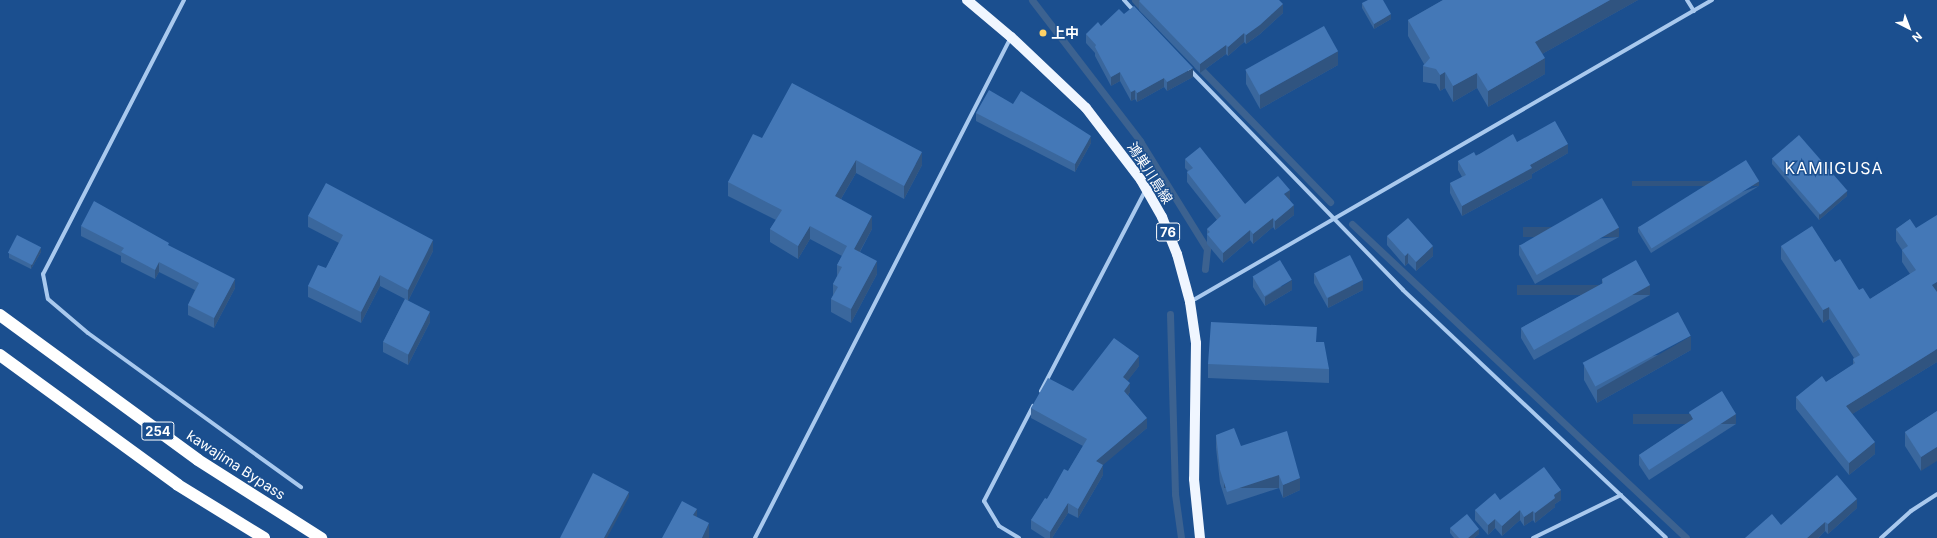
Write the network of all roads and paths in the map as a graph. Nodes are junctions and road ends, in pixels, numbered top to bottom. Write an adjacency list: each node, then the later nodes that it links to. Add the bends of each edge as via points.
1 (184, 0): 17 (street, via 43,274 48,299 94,338)
2 (967, 0): 8 (main road, 鴻巣川島線 / 76)
3 (1124, 0): 7 (street)
4 (1687, 0): 6 (street)
5 (1712, 0): 6 (street)
6 (1694, 11): 11 (street)
7 (1140, 17)
8 (1011, 36): 10 (main road, 鴻巣川島線 / 76, via 1086,108); 22 (street)
9 (1184, 63): 11 (street)
10 (1146, 188): 12 (main road, 鴻巣川島線 / 76, via 1177,254); 15 (street)
11 (1332, 218): 12 (street); 19 (street, via 1403,290)
12 (1190, 302): 24 (main road, 鴻巣川島線 / 76, via 1196,342 1194,479)
13 (0, 315): 21 (highway, kawajima Bypass / 254, via 198,460)
14 (0, 355): 20 (highway, 254, via 178,485)
15 (1039, 394)
16 (1036, 401): 23 (street, via 984,501 999,526)
17 (301, 487)
18 (1937, 494): 27 (street, via 1911,511)
19 (1621, 495): 25 (street); 26 (street)
20 (264, 538)
21 (321, 538)
22 (755, 538)
23 (1019, 538)
24 (1200, 538)
25 (1533, 538)
26 (1666, 538)
27 (1882, 538)

